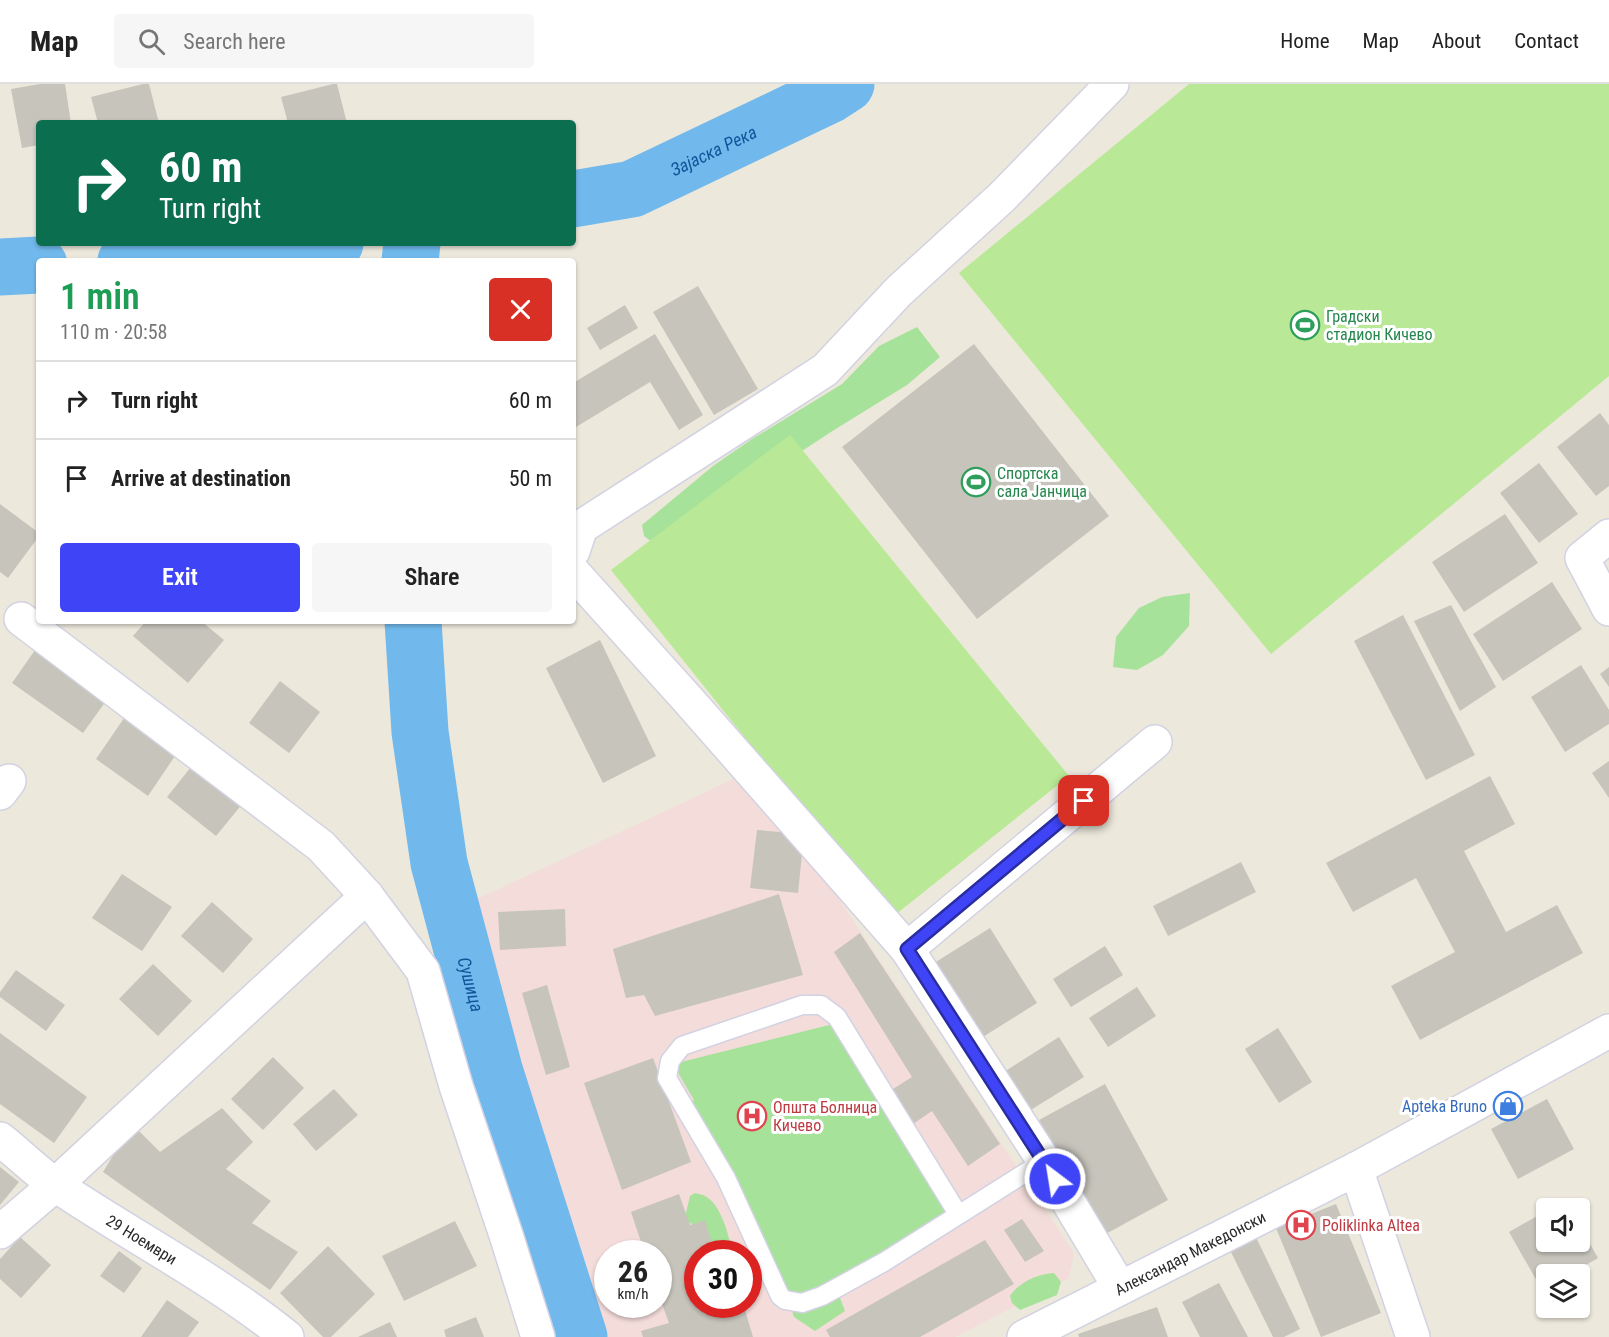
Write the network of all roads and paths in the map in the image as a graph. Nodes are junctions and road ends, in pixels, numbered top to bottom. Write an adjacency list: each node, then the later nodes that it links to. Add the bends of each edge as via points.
1 (1112, 84): 3 (street, via 1002,197 899,291 825,370 581,527)
2 (1609, 536): 5 (street, via 1582,558)
3 (576, 542)
4 (576, 575): 9 (street)
5 (1609, 609)
6 (21, 619): 8 (street, via 321,846)
7 (1155, 742): 9 (street)
8 (367, 896): 14 (street); 19 (street, via 423,971)
9 (907, 949): 12 (street)
10 (1609, 1031): 13 (street, Александар Македонски)
11 (0, 1139): 14 (street, 29 Ноември)
12 (1044, 1161): 15 (lane); 17 (street)
13 (1356, 1168): 17 (street, Александар Македонски); 21 (street)
14 (55, 1185): 16 (street); 18 (street, 29 Ноември, via 184,1265)
15 (958, 1214): 15 (lane, via 822,1296 802,1303 785,1300 726,1178 667,1078 670,1061 682,1046 802,1005 821,1005 837,1017)
16 (0, 1232)
17 (1120, 1288): 20 (street, Александар Македонски)
18 (287, 1337)
19 (538, 1337)
20 (1024, 1337)
21 (1413, 1337)

